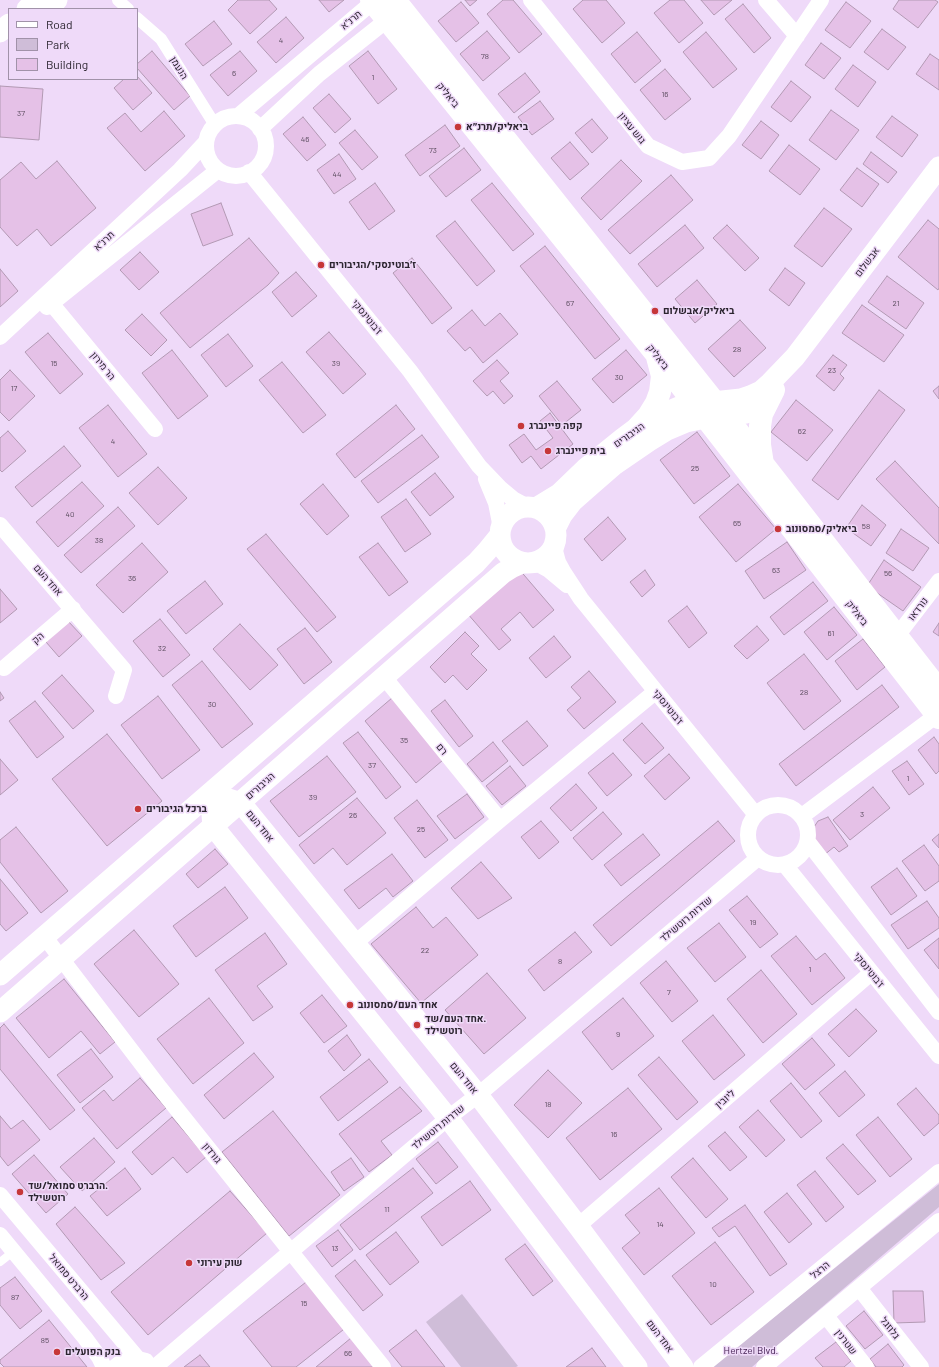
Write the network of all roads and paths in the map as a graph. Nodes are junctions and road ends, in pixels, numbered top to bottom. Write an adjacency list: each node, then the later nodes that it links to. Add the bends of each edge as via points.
1 (38, 0): 9 (street)
2 (57, 0): 10 (street)
3 (118, 0): 11 (street)
4 (395, 0): 32 (main road, ביאליק)
5 (531, 0): 16 (street, גוש עציון, via 648,146 682,162 709,158 729,136)
6 (766, 0): 16 (street)
7 (821, 0): 16 (street, גוש עציון)
8 (372, 1): 13 (main road, ביאליק); 19 (street, תרנ"א)
9 (28, 8)
10 (47, 8)
11 (127, 8)
12 (138, 19): 20 (street, הנעמן, via 161,39)
13 (388, 20): 21 (street, via 319,74); 29 (main road, ביאליק)
14 (8, 25): 15 (street)
15 (0, 32)
16 (797, 36)
17 (8, 41): 18 (street)
18 (0, 48)
19 (238, 116): 20 (street, via 229,117); 21 (street, via 250,120)
20 (214, 125): 22 (street)
21 (260, 129): 25 (street, via 264,138 263,158)
22 (206, 142): 24 (street, via 208,158); 27 (street, תרנ"א, via 180,170)
23 (939, 167): 30 (street, אבשלום)
24 (218, 170): 25 (street, via 233,176); 26 (street, תרנ"א)
25 (249, 172): 36 (street, ז'בוטינסקי, via 410,371)
26 (51, 303): 28 (street, תרנ"א); 34 (street, הר מירון)
27 (0, 337)
28 (0, 346)
29 (656, 354): 32 (main road, ביאליק); 33 (main road, via 662,376 660,392 648,416)
30 (795, 357): 31 (street, אבשלום); 32 (street, אבשלום, via 761,391)
31 (774, 390): 32 (street, אבשלום, via 756,410 746,413); 35 (main road, via 762,414 760,426)
32 (710, 410): 33 (street, הגיבורים, via 679,407); 35 (main road, ביאליק); 39 (street, הגיבורים, via 667,430 633,451 572,502); 52 (main road, ביאליק)
33 (638, 427): 37 (street, הגיבורים, via 558,494)
34 (154, 429)
35 (763, 465): 46 (main road, ביאליק)
36 (479, 466): 37 (street, ז'בוטינסקי, via 501,490 513,499); 40 (street, ז'בוטינסקי, via 492,490)
37 (532, 507): 39 (street, via 545,512); 40 (street, via 522,507 513,511 505,517)
38 (0, 525): 45 (street, אחד העם)
39 (556, 527): 41 (street, via 557,538)
40 (500, 531): 42 (street, via 501,545 507,555); 53 (street, via 487,552 476,563)
41 (554, 547): 42 (street, via 541,561); 44 (street, ז'בוטינסקי, via 558,562)
42 (526, 564): 44 (street, ז'בוטינסקי, via 540,565 557,576); 48 (street, הגיבורים, via 511,568 503,574)
43 (939, 581): 46 (street, נורדאו)
44 (581, 599): 50 (street, ז'בוטינסקי)
45 (73, 609): 47 (street, הק); 51 (street, אחד העם, via 124,670)
46 (897, 636): 49 (main road, ביאליק)
47 (4, 668)
48 (384, 677): 54 (street, הגיבורים); 57 (street, רם)
49 (939, 690)
50 (655, 692): 55 (street, ז'בוטינסקי); 57 (street)
51 (116, 696)
52 (938, 717): 56 (street)
53 (210, 793): 54 (street, אחד העם); 58 (street); 62 (street)
54 (240, 803): 58 (street, הגיבורים); 63 (street, אחד העם)
55 (756, 815): 56 (street, via 768,807 784,806 794,809); 60 (street, via 750,824 748,837 751,848)
56 (802, 816): 59 (street, via 808,832)
57 (500, 820): 63 (street)
58 (214, 826): 64 (street, הגיבורים); 71 (street)
59 (808, 842): 61 (street, via 795,861); 68 (street)
60 (758, 858): 61 (street, via 767,863); 70 (street, שדרות רוטשילד)
61 (785, 865): 65 (street, ז'בוטינסקי)
62 (44, 936): 64 (street, גורדון); 66 (street)
63 (355, 943): 70 (street, אחד העם)
64 (61, 959): 67 (street, הגיבורים); 78 (street, גורדון, via 160,1088)
65 (872, 972): 69 (street, ז'בוטינסקי); 75 (street, ליובין)
66 (0, 975)
67 (0, 1012)
68 (939, 1012)
69 (939, 1056)
70 (478, 1095): 71 (street, שדרות רוטשילד); 75 (street, אחד העם)
71 (448, 1118): 78 (street, שדרות רוטשילד); 87 (street)
72 (939, 1172): 89 (street, הרצל)
73 (0, 1195): 82 (street, הרברט סמואל)
74 (939, 1221): 80 (street)
75 (578, 1226): 88 (street, אחד העם)
76 (0, 1235): 77 (street)
77 (14, 1251): 79 (lane); 83 (street, via 85,1338)
78 (291, 1251): 85 (street, שדרות רוטשילד); 86 (street, גורדון)
79 (0, 1262)
80 (859, 1288): 81 (street); 92 (street, גלוזגל)
81 (826, 1316): 90 (street); 91 (street, שטרנין)
82 (138, 1359): 84 (street, via 128,1360); 85 (street)
83 (104, 1367)
84 (115, 1367)
85 (156, 1367)
86 (383, 1367)
87 (637, 1367)
88 (683, 1367)
89 (701, 1367)
90 (764, 1367)
91 (866, 1367)
92 (921, 1367)

